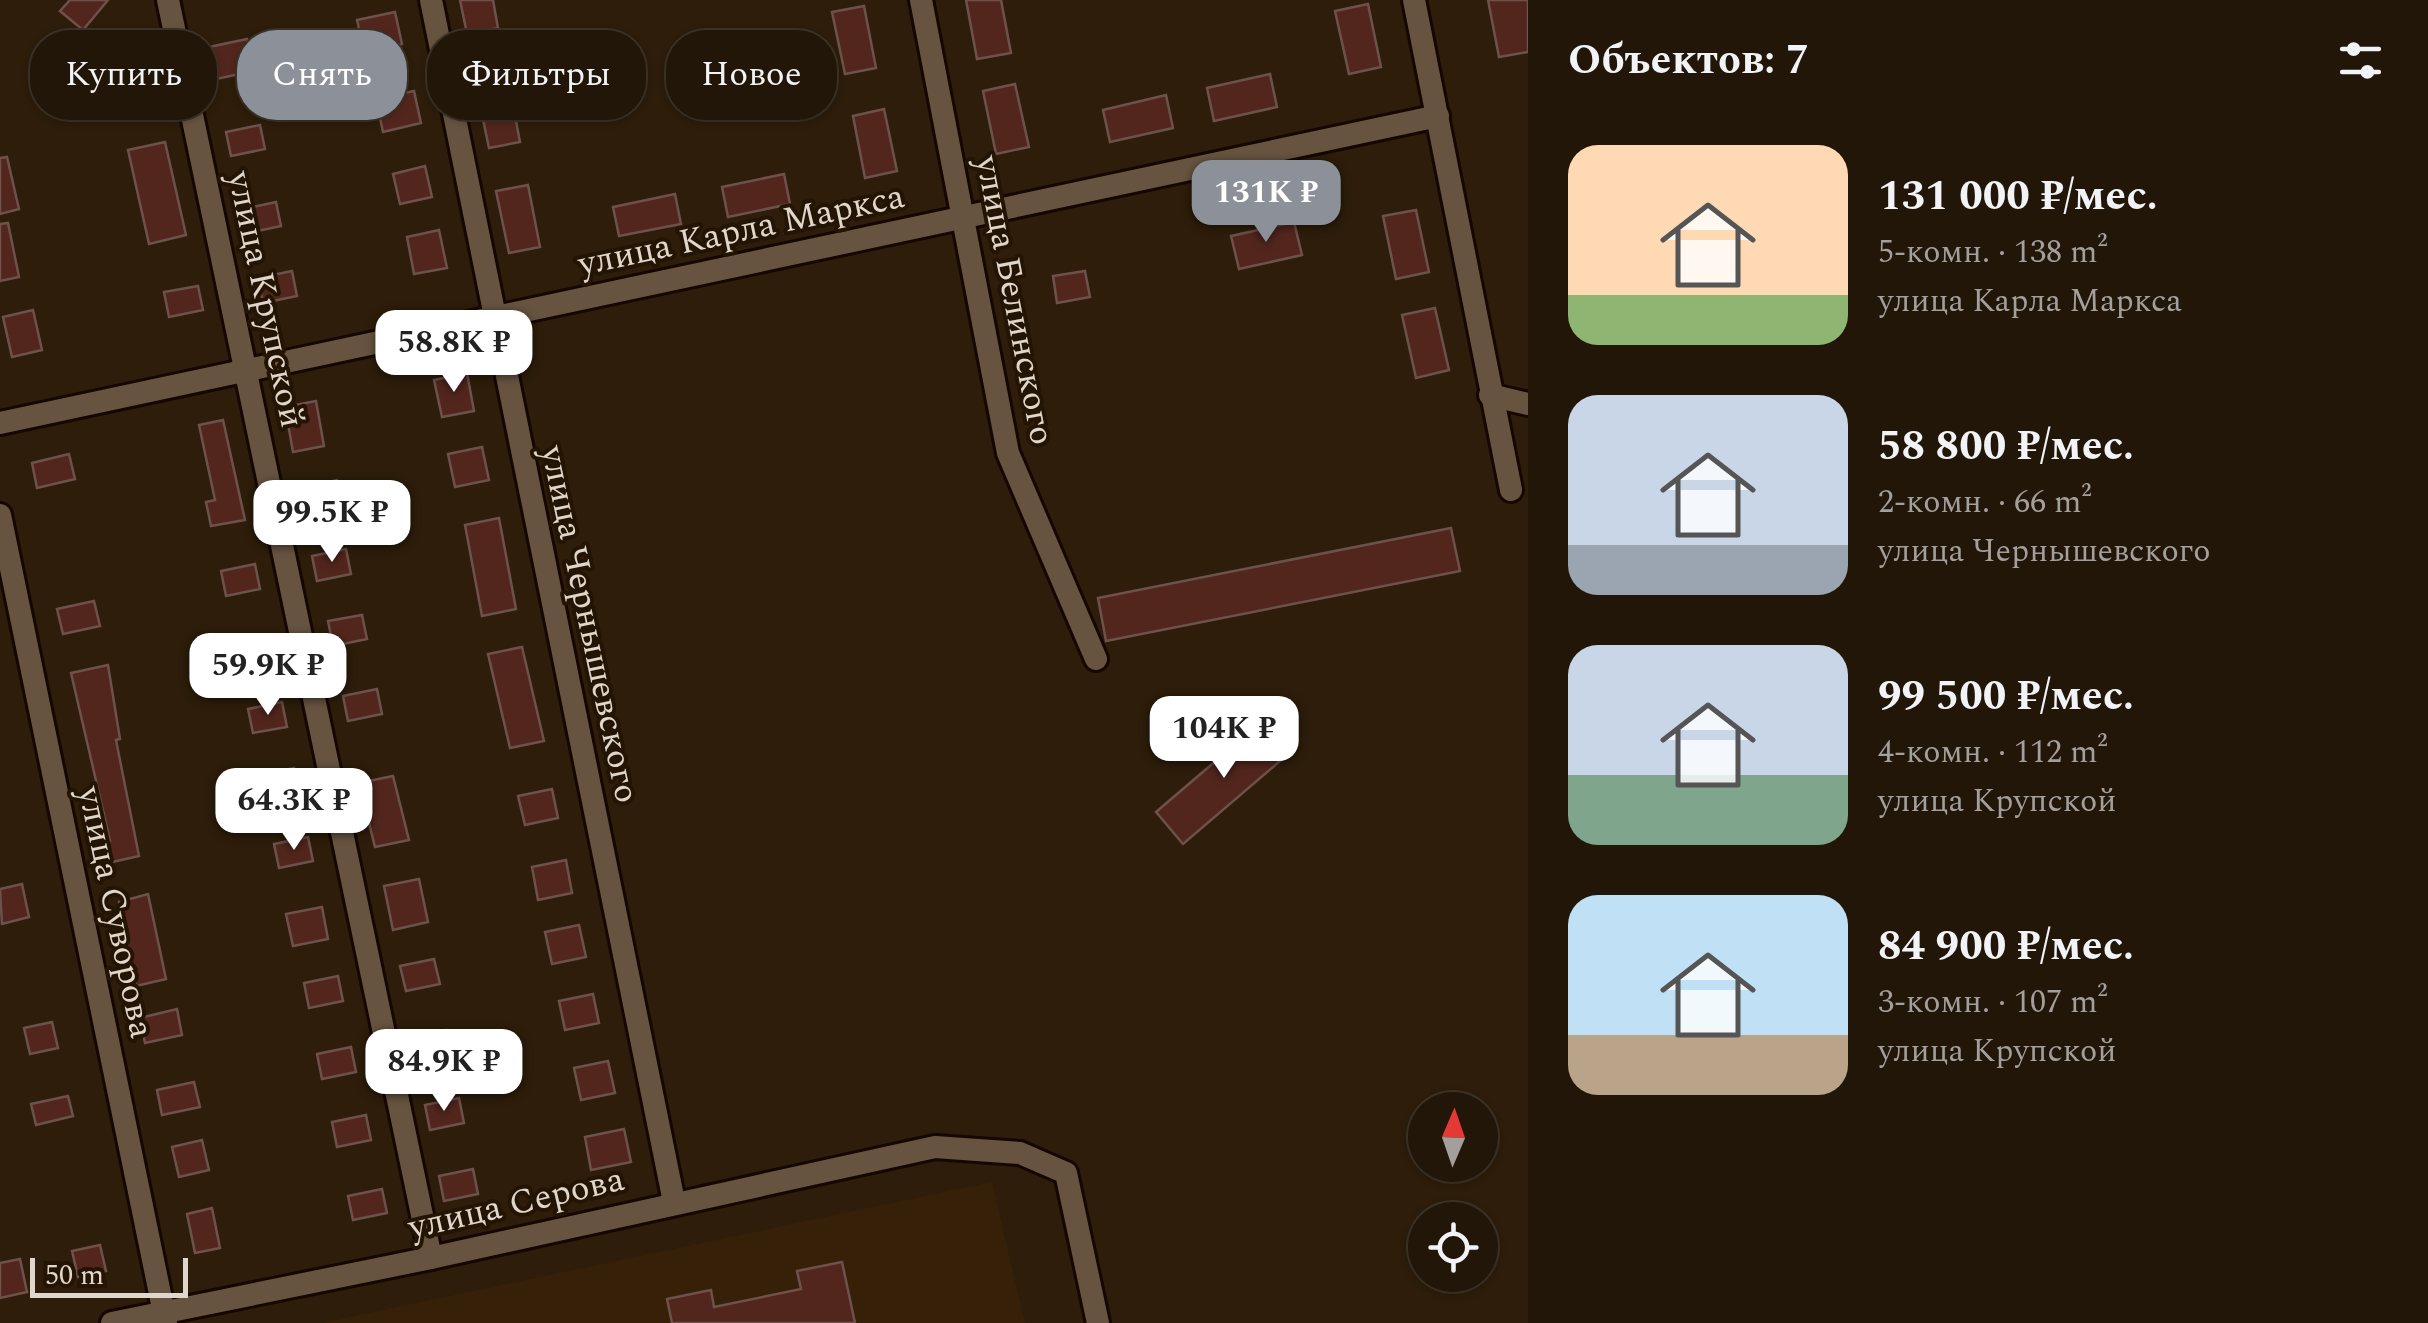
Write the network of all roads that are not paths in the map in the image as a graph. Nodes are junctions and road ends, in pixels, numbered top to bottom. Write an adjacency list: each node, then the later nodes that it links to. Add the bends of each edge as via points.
1 (168, 0): 8 (street, улица Крупской)
2 (431, 0): 7 (street, улица Чернышевского)
3 (920, 0): 6 (street, улица Белинского)
4 (1414, 0): 5 (street)
5 (1438, 116): 6 (street, улица Карла Маркса); 9 (street)
6 (963, 217): 7 (street, улица Карла Маркса); 14 (street, улица Белинского, via 1008,453)
7 (493, 318): 8 (street, улица Карла Маркса); 15 (street, улица Чернышевского)
8 (247, 370): 11 (street, улица Карла Маркса); 16 (street, улица Крупской)
9 (1490, 395): 10 (street); 12 (street)
10 (1528, 404)
11 (0, 423)
12 (1511, 490)
13 (0, 516): 17 (street, улица Суворова)
14 (1096, 659)
15 (674, 1202): 16 (street, улица Серова); 19 (street, улица Серова, via 935,1147 1020,1154 1066,1173)
16 (431, 1258): 17 (street, улица Серова)
17 (165, 1318): 18 (street, улица Серова)
18 (112, 1323)
19 (1098, 1323)

